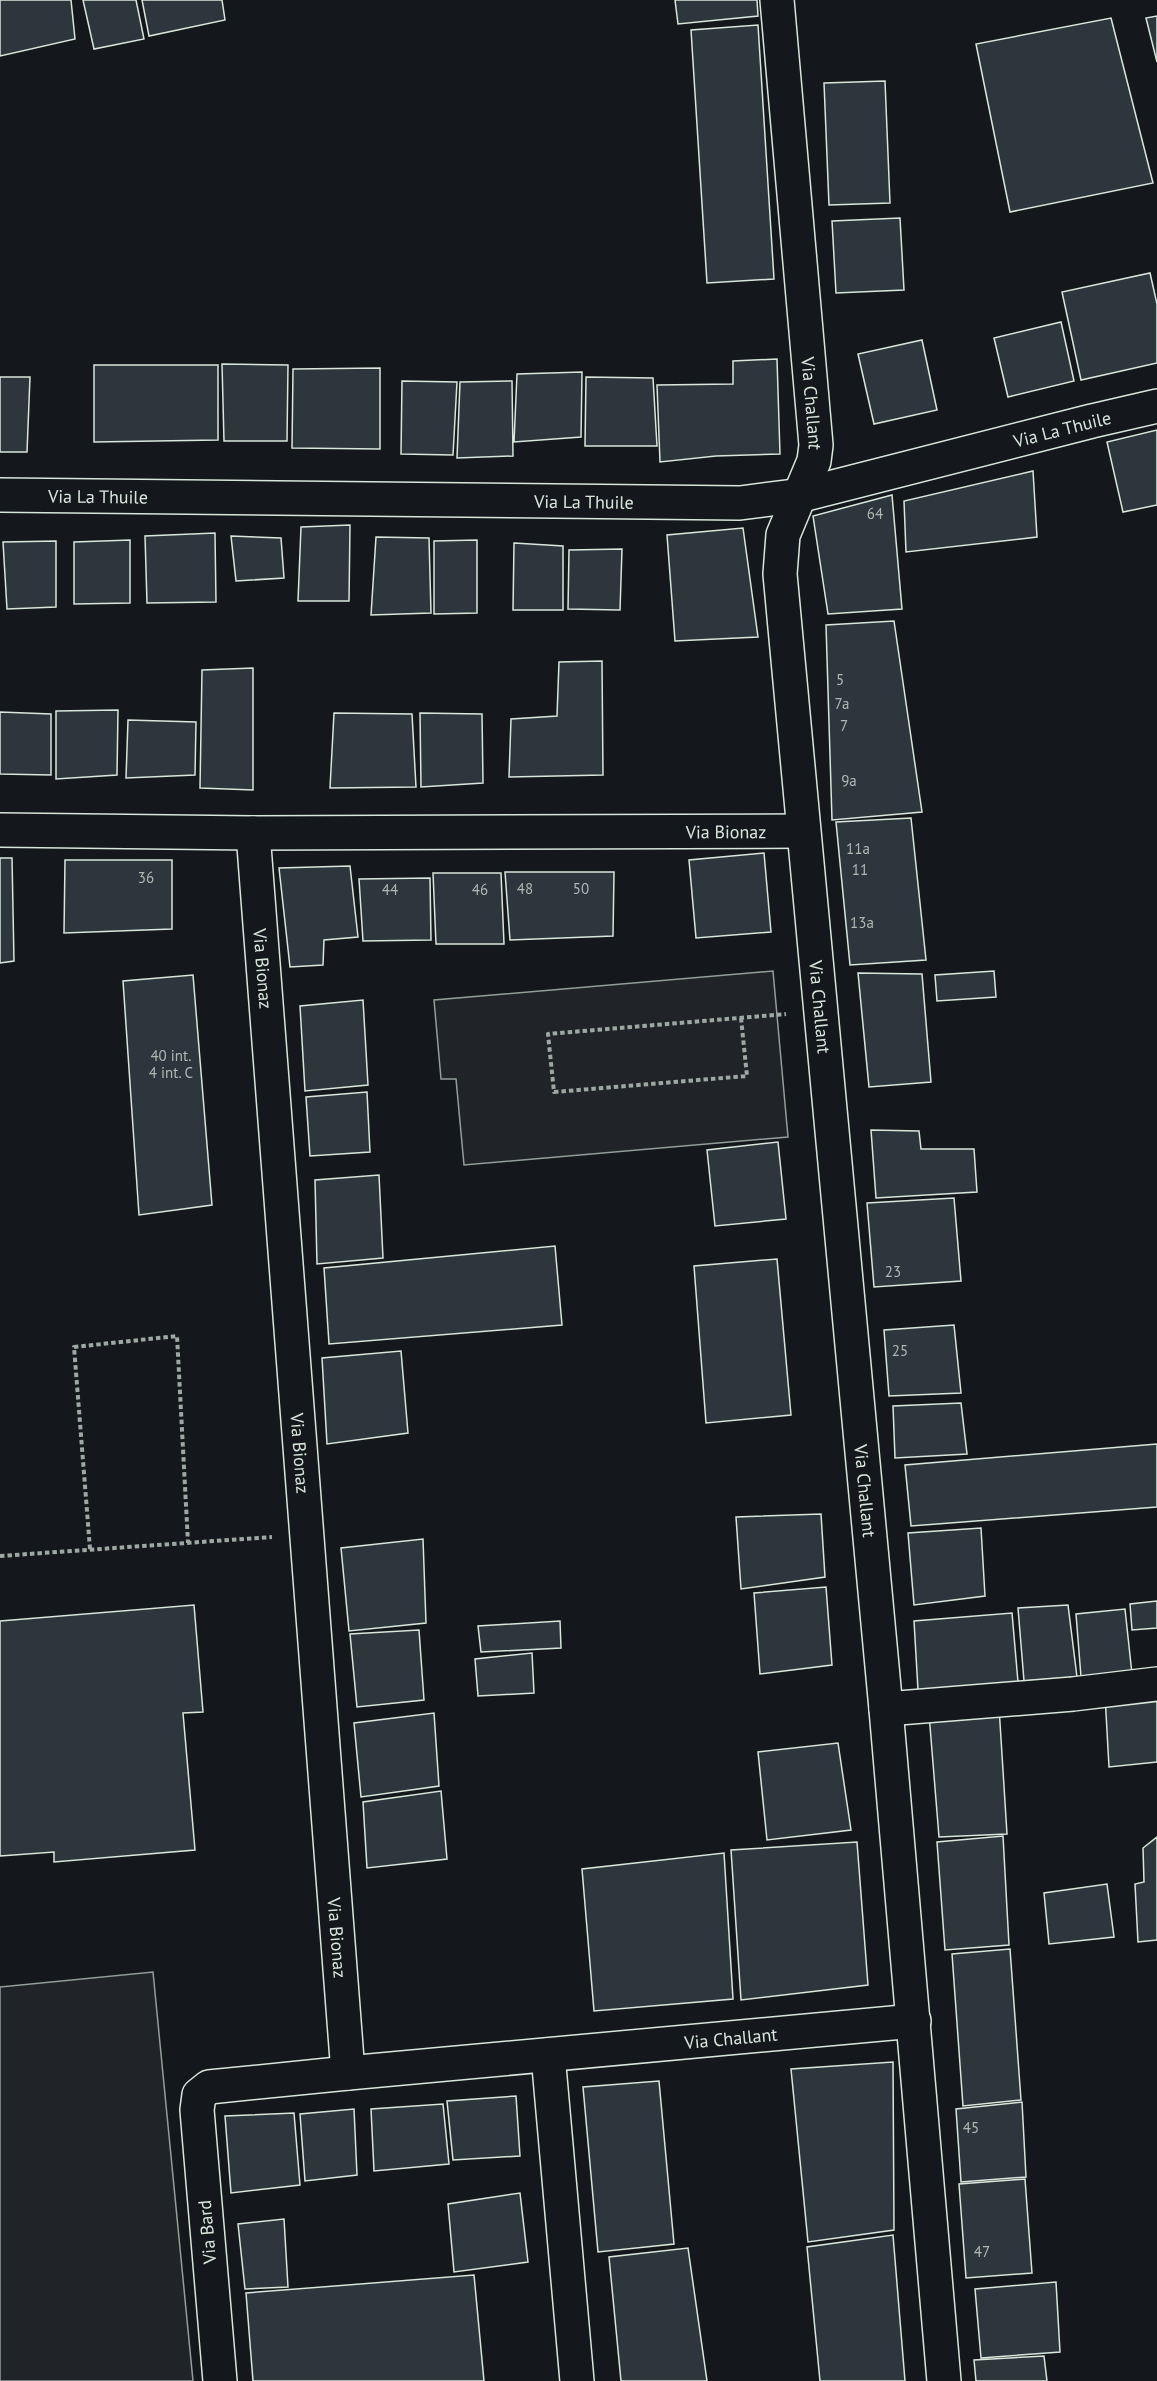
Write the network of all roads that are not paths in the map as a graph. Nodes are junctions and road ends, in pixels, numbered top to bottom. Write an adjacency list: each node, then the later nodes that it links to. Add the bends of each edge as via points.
1 (777, 0): 4 (street, Via Challant, via 816,445)
2 (1157, 406): 4 (street, Via La Thuile)
3 (0, 495): 4 (street, Via La Thuile, via 740,503)
4 (802, 495): 6 (street, Via Challant, via 783,536 780,574)
5 (0, 830): 7 (street, Via Bionaz)
6 (803, 831): 7 (street, Via Bionaz); 9 (street, Via Challant)
7 (253, 833): 12 (street, Via Bionaz)
8 (1157, 1684): 9 (street)
9 (886, 1709): 10 (street, Via Challant)
10 (914, 2021): 11 (street, Via Challant); 16 (street, Via Challant)
11 (548, 2055): 12 (street, Via Challant); 15 (street)
12 (348, 2073): 13 (street, Via Challant)
13 (209, 2087): 14 (street, Via Bard, via 199,2095 197,2110)
14 (220, 2381)
15 (577, 2381)
16 (944, 2381)

